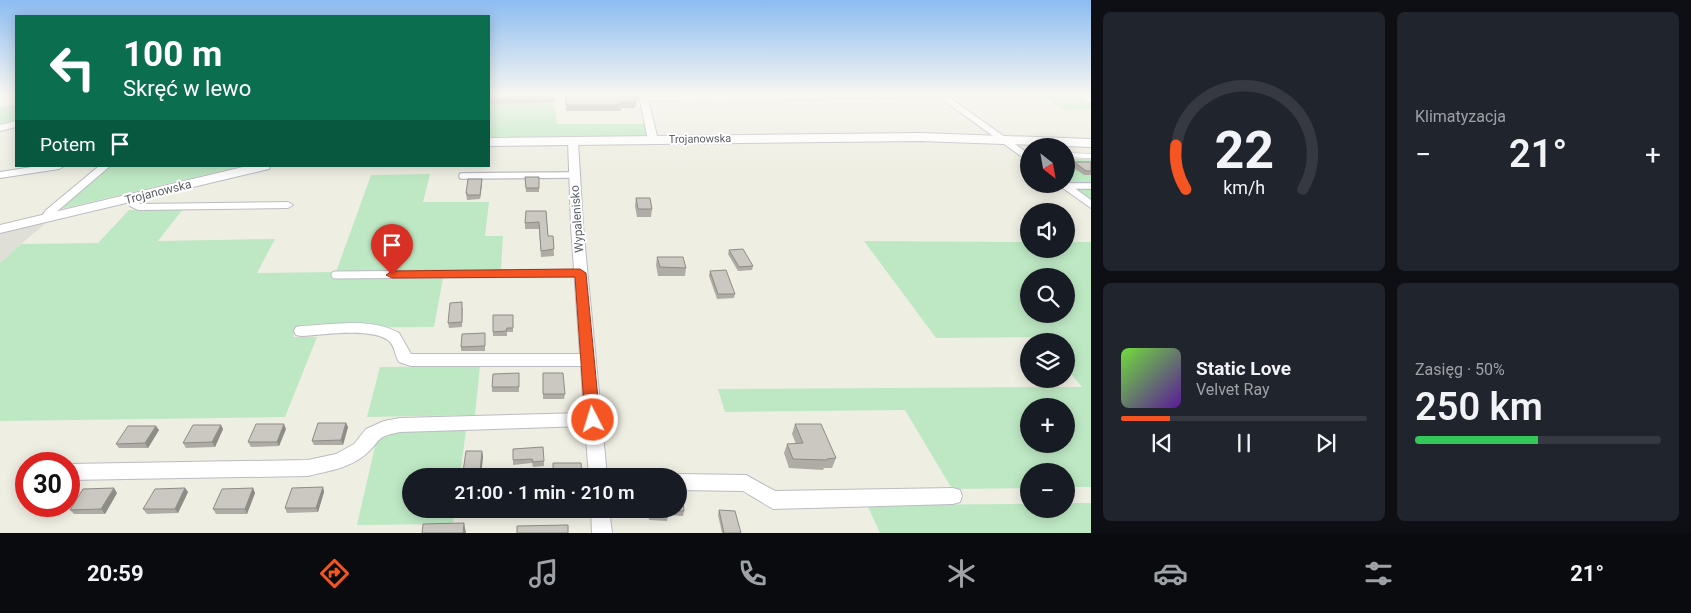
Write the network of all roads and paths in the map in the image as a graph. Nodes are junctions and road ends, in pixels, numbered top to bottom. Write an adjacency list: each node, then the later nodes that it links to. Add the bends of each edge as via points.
1 (649, 120): 6 (street)
2 (975, 120): 5 (street)
3 (15, 124): 4 (street)
4 (0, 128)
5 (1001, 139): 6 (street, Trojanowska); 9 (street, Trojanowska); 10 (street)
6 (653, 140): 7 (street, Trojanowska)
7 (573, 141): 8 (street, Trojanowska); 17 (street, Wypalenisko)
8 (490, 142)
9 (1090, 143)
10 (1020, 151)
11 (1075, 155): 12 (lane)
12 (1091, 156)
13 (52, 167): 16 (street)
14 (104, 167): 25 (street, via 49,213)
15 (260, 167): 22 (street, Trojanowska)
16 (0, 175)
17 (574, 175): 18 (lane); 27 (street, Wypalenisko)
18 (462, 176)
19 (1075, 185): 20 (lane)
20 (1091, 186)
21 (1075, 193): 24 (street)
22 (132, 198): 23 (street, via 134,206 138,207); 25 (street, Trojanowska)
23 (288, 205)
24 (1091, 205)
25 (49, 218): 26 (street, Trojanowska)
26 (0, 229)
27 (580, 273): 28 (lane); 30 (street, Wypalenisko)
28 (335, 275)
29 (301, 331): 30 (street, via 386,331 396,338 404,358 411,360)
30 (588, 360): 31 (street, Wypalenisko)
31 (593, 420): 32 (street, Wypalenisko); 33 (street, via 400,425 372,434 360,449 340,462 308,468)
32 (597, 468)
33 (80, 472)
34 (687, 482): 35 (street, via 746,483 773,500)
35 (953, 496)
36 (601, 518): 37 (street)
37 (602, 533)

